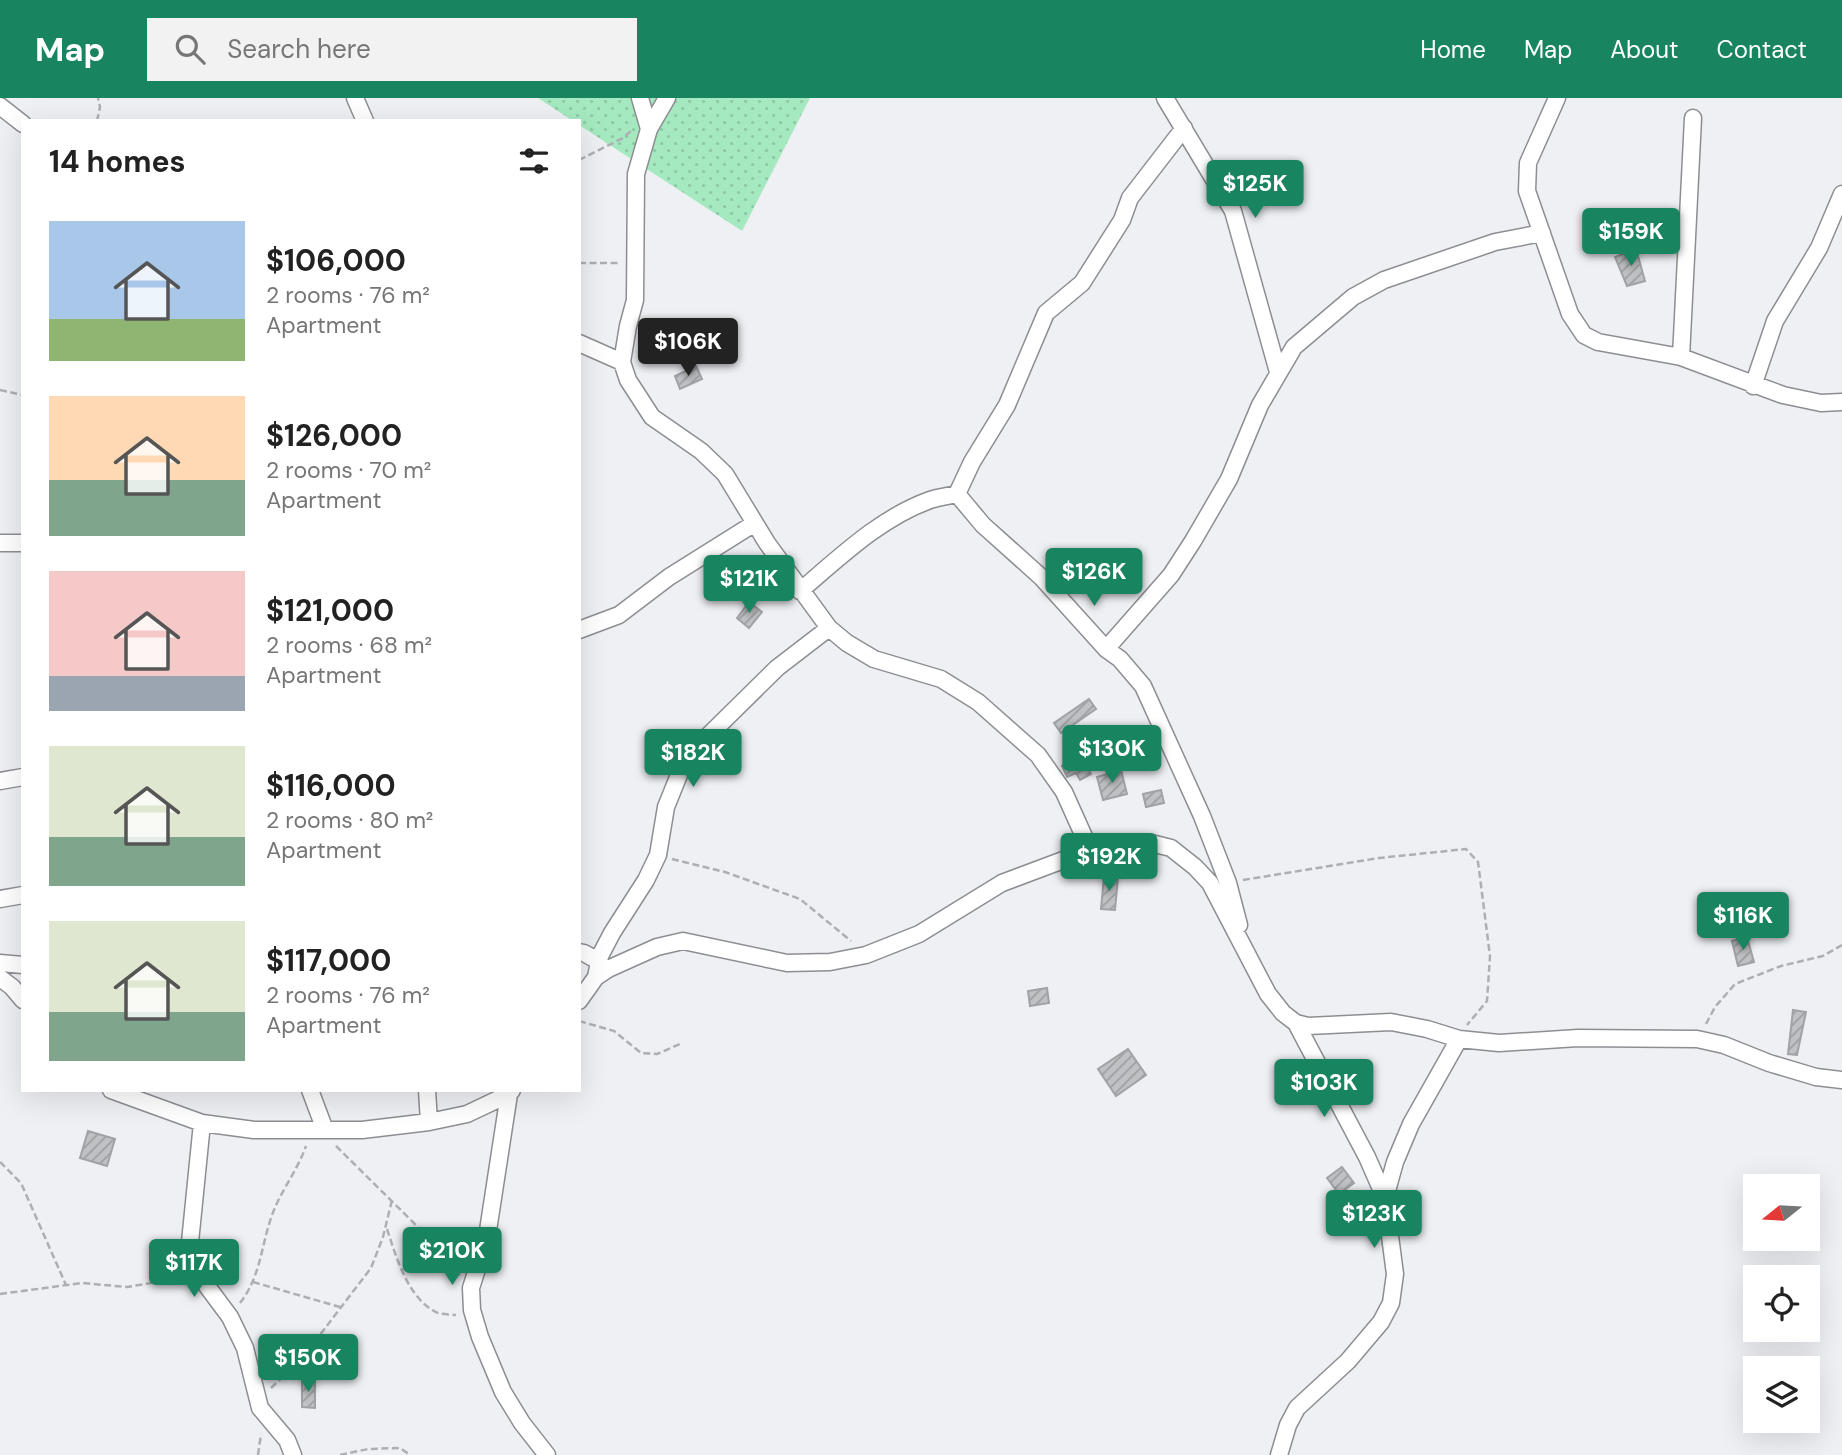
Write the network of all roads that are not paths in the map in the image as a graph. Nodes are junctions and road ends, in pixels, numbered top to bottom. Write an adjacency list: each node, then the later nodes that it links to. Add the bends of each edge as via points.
1 (355, 98): 8 (street)
2 (640, 98): 10 (street)
3 (667, 98): 10 (street)
4 (1165, 98): 11 (street)
5 (1556, 98): 13 (street, via 1528,163 1527,191)
6 (0, 106): 9 (street)
7 (1693, 118): 15 (street)
8 (364, 119)
9 (21, 122)
10 (647, 124): 16 (street, via 636,174 635,300)
11 (1184, 128): 17 (street, via 1234,211); 20 (street, via 1130,198 1122,220 1082,283 1046,313 1007,405)
12 (1842, 194): 18 (street, via 1819,248 1775,321)
13 (1542, 233): 15 (street, via 1570,314 1584,335 1598,342); 17 (street, via 1495,242 1384,280 1326,319 1294,347)
14 (581, 344): 16 (street)
15 (1681, 357): 18 (street)
16 (622, 362): 21 (street, via 652,417 726,474)
17 (1278, 372): 27 (street, via 1229,479 1193,541 1171,575)
18 (1753, 386): 19 (street, via 1821,403)
19 (1842, 402)
20 (957, 494): 24 (street, via 930,500 888,522); 27 (street)
21 (755, 523): 24 (street); 26 (street, via 619,615)
22 (21, 542): 23 (street)
23 (0, 543)
24 (800, 591): 25 (street)
25 (829, 628): 30 (street, via 874,659 941,679 978,702 1038,755 1064,792); 37 (street, via 777,668 683,765 666,807 658,855 612,933)
26 (581, 629)
27 (1106, 649): 34 (street, via 1143,686 1228,883)
28 (21, 777): 29 (street)
29 (0, 781)
30 (1090, 850): 34 (street, via 1151,843 1171,848 1210,883); 37 (street, via 1002,883 919,934 866,955 787,963 683,941)
31 (21, 895): 32 (street)
32 (0, 899)
33 (581, 953): 37 (street)
34 (1248, 958): 41 (street, via 1268,994)
35 (0, 963): 36 (street)
36 (21, 965)
37 (598, 969): 40 (street)
38 (0, 978): 39 (street)
39 (21, 998)
40 (581, 998)
41 (1296, 1023): 42 (street, via 1391,1022); 51 (street)
42 (1457, 1039): 43 (street, via 1499,1043 1697,1039 1816,1077); 51 (street, via 1411,1124)
43 (1842, 1080)
44 (117, 1092): 49 (street)
45 (310, 1092): 50 (street)
46 (426, 1092): 48 (street)
47 (510, 1092): 48 (street, via 467,1114); 53 (street, via 487,1237 471,1288 474,1318 503,1392)
48 (429, 1122): 50 (street, via 362,1130)
49 (202, 1123): 50 (street, via 254,1130); 52 (street, via 192,1264 230,1317 245,1348 264,1416 287,1440)
50 (318, 1129)
51 (1385, 1198): 54 (street, via 1395,1274 1391,1303 1357,1351 1297,1408)
52 (293, 1455)
53 (547, 1455)
54 (1279, 1455)

